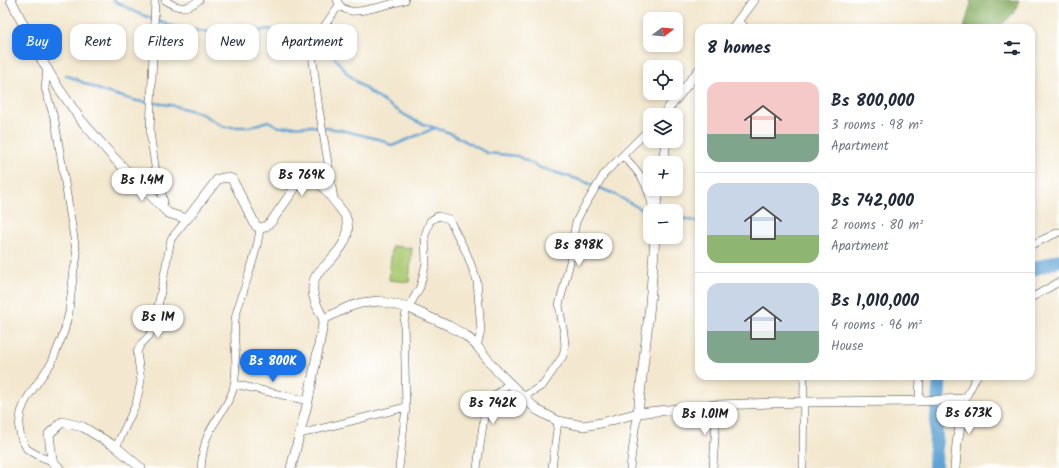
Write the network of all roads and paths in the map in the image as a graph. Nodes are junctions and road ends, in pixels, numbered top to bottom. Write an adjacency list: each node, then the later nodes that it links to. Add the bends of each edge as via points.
1 (11, 0): 9 (street, via 37,52)
2 (155, 0): 16 (street, via 150,132 164,202)
3 (165, 0): 4 (street, via 178,7 193,5)
4 (199, 0)
5 (405, 0): 7 (street, via 353,12 346,10)
6 (753, 1): 8 (street)
7 (338, 2): 14 (street, via 311,45)
8 (739, 24)
9 (48, 68): 16 (street, via 81,120); 43 (street, via 45,88 55,120 77,257 70,312 64,332 52,362 25,402 19,427 27,449)
10 (695, 75): 11 (street)
11 (669, 108)
12 (643, 135): 13 (street)
13 (623, 156): 15 (street, via 645,183); 32 (street, via 604,174 576,222 570,262 558,305 564,334 563,356 543,385)
14 (334, 201): 18 (street, via 320,184 306,177 301,180 271,222); 25 (street, via 345,215 348,231 338,252 315,276 314,297)
15 (652, 204)
16 (162, 207): 17 (street, via 168,213)
17 (187, 219): 18 (street, via 222,177 232,179 256,226); 42 (street, via 171,239 153,328 137,352 141,381 136,404)
18 (260, 228): 31 (street, via 259,241 236,319)
19 (1059, 232): 20 (street)
20 (1035, 243)
21 (654, 244): 39 (street)
22 (1059, 282): 23 (street)
23 (1035, 296)
24 (409, 308): 25 (street, via 379,301 348,307); 26 (street, via 449,326); 26 (street, via 422,281 426,263 425,235 430,220 438,216 449,219 467,254 476,281 481,331); 38 (street, via 404,322)
25 (324, 319): 34 (street)
26 (477, 346): 30 (street)
27 (804, 380): 36 (street)
28 (920, 380): 35 (street)
29 (974, 380): 33 (street)
30 (509, 383): 32 (street); 49 (street, via 489,401 485,410)
31 (234, 384): 34 (street); 46 (street, via 224,410 207,436)
32 (523, 397): 40 (street, via 537,410)
33 (961, 399): 35 (street); 53 (street)
34 (308, 401): 41 (street)
35 (923, 401): 36 (street)
36 (804, 402): 37 (street); 44 (street)
37 (717, 405): 39 (street); 52 (street)
38 (406, 407): 41 (street); 48 (street)
39 (638, 413): 40 (street, via 583,426); 51 (street)
40 (558, 421): 50 (street)
41 (300, 434): 47 (street)
42 (116, 448): 43 (street, via 83,427 62,422 49,434); 45 (street)
43 (55, 465)
44 (803, 466)
45 (140, 468)
46 (201, 468)
47 (291, 468)
48 (398, 468)
49 (477, 468)
50 (552, 468)
51 (630, 468)
52 (713, 468)
53 (955, 468)

